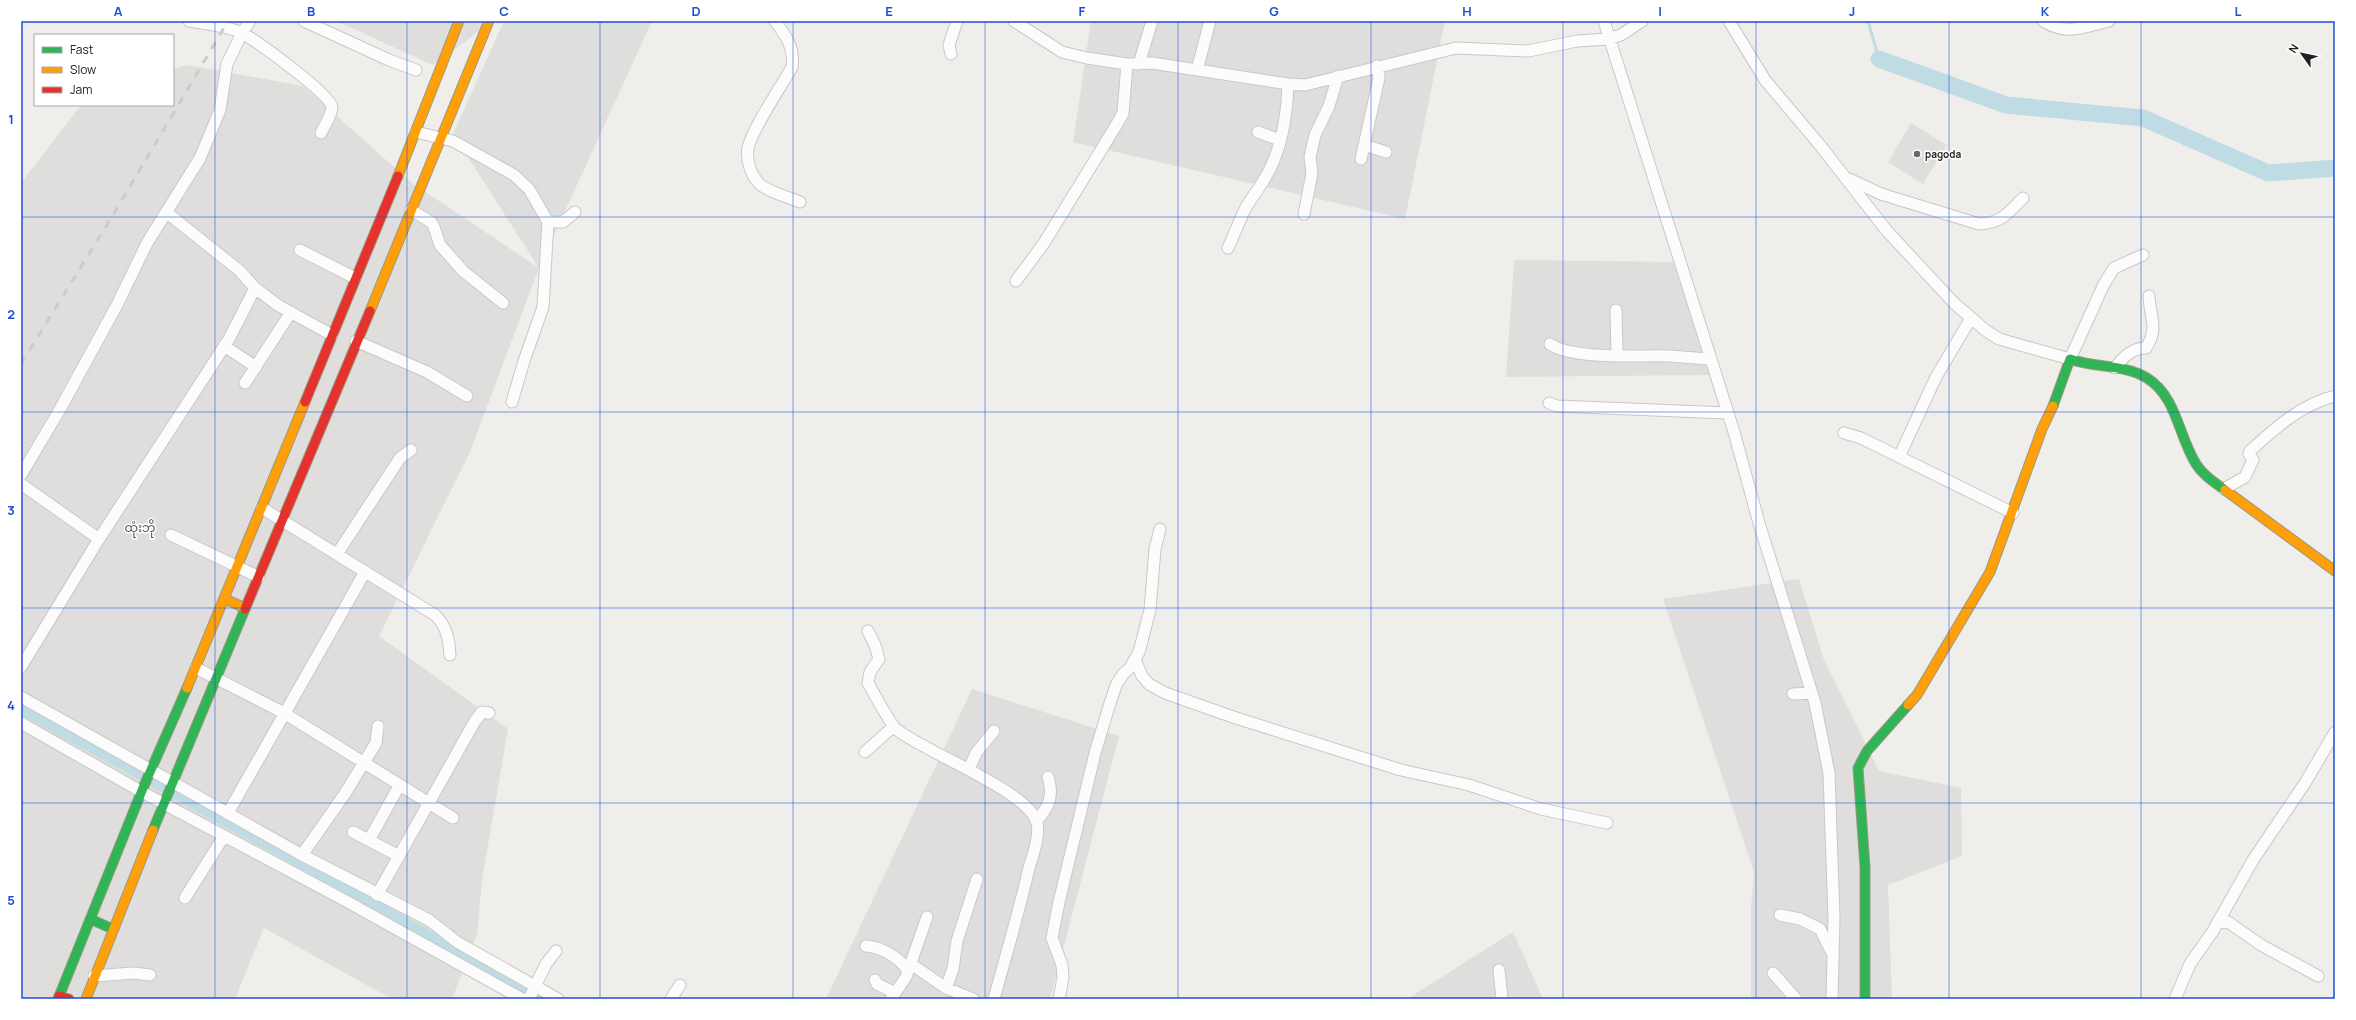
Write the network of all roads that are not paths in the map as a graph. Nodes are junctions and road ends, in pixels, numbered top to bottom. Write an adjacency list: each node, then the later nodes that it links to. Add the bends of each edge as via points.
1 (189, 21): 16 (street)
2 (250, 21): 17 (street)
3 (304, 21): 23 (street)
4 (459, 21): 28 (main road)
5 (489, 21): 30 (main road)
6 (775, 21): 37 (street, via 791,45 794,57 792,68 755,131 748,148 748,162 760,184)
7 (957, 21): 19 (street, via 949,45)
8 (1014, 21): 20 (street, via 1062,52)
9 (1152, 21): 21 (street)
10 (1210, 21): 24 (street)
11 (1604, 21): 18 (street)
12 (1642, 21): 18 (street, via 1621,35)
13 (1729, 21): 35 (street, via 1764,80)
14 (2043, 21): 15 (street, via 2052,27 2070,31)
15 (2109, 21)
16 (219, 23): 17 (street)
17 (242, 33): 27 (street, via 317,87 331,102 332,108); 39 (street, via 227,64 220,110 213,130 200,158)
18 (1608, 39): 22 (street, via 1577,41 1528,51 1456,48); 59 (street)
19 (951, 54)
20 (1127, 64): 21 (street); 47 (street, via 1123,113 1118,124 1044,243)
21 (1139, 64): 24 (street, via 1152,63)
22 (1377, 66): 25 (street); 32 (street, via 1378,78)
23 (416, 70)
24 (1197, 70): 26 (street)
25 (1338, 76): 26 (street, via 1305,85); 41 (street, via 1329,106 1315,135 1310,157 1312,173)
26 (1288, 84): 31 (street, via 1287,109)
27 (321, 132)
28 (416, 132): 30 (street); 46 (main road)
29 (1258, 132): 31 (street)
30 (442, 138): 38 (main road); 42 (street, via 458,143 496,163 523,182)
31 (1280, 140): 43 (street, via 1269,170 1244,210)
32 (1364, 145): 33 (street); 34 (street)
33 (1386, 152)
34 (1361, 159)
35 (1846, 178): 36 (street, via 1881,194 1979,224 1994,224); 53 (street, via 1919,268)
36 (2023, 198)
37 (800, 202)
38 (411, 210): 50 (street, via 431,222 440,245 463,271); 55 (main road)
39 (166, 212): 48 (street, via 240,271); 72 (street, via 147,243 117,305 59,411)
40 (575, 212): 42 (street, via 563,222)
41 (1304, 214)
42 (548, 222): 66 (street, via 543,307)
43 (1228, 248)
44 (300, 250): 46 (street)
45 (2143, 255): 60 (street, via 2114,268 2104,284)
46 (356, 278): 54 (main road)
47 (1016, 281)
48 (255, 288): 52 (street); 57 (street)
49 (2149, 296): 62 (street, via 2154,328 2152,337 2146,348 2137,348 2122,358)
50 (503, 303)
51 (1616, 310): 58 (street)
52 (291, 312): 54 (street); 61 (street)
53 (1971, 318): 60 (street, via 1999,339); 71 (street, via 1936,377)
54 (332, 335): 75 (main road)
55 (356, 341): 64 (street, via 427,372); 77 (main road)
56 (1550, 344): 58 (street, via 1569,352)
57 (224, 346): 61 (street); 80 (street)
58 (1617, 354): 59 (street)
59 (1709, 359): 68 (street)
60 (2070, 359): 62 (main road, via 2095,367); 76 (main road)
61 (256, 367): 63 (street)
62 (2115, 368): 74 (main road, via 2129,370 2147,378 2169,400 2195,465)
63 (245, 383)
64 (467, 396)
65 (2335, 396): 74 (street, via 2317,400 2267,435 2250,451 2253,460 2245,477)
66 (512, 402)
67 (1549, 403): 68 (street, via 1557,406)
68 (1727, 413): 94 (street)
69 (1844, 433): 71 (street, via 1861,438)
70 (411, 450): 81 (street, via 400,458)
71 (1899, 457): 76 (street)
72 (21, 475)
73 (21, 484): 80 (street)
74 (2224, 489): 83 (main road)
75 (262, 508): 77 (street); 82 (main road)
76 (2013, 513): 157 (main road, via 1990,572 1917,695 1867,750 1858,768 1865,867)
77 (282, 519): 81 (street); 85 (main road)
78 (1160, 529): 90 (street, via 1155,549 1150,610)
79 (172, 535): 82 (street)
80 (99, 539): 91 (street)
81 (337, 554): 84 (street)
82 (237, 568): 85 (street); 86 (main road)
83 (2335, 571)
84 (365, 572): 89 (street, via 440,620 449,640); 97 (street)
85 (259, 577): 87 (main road)
86 (225, 599): 87 (main road); 92 (main road)
87 (245, 608): 93 (main road)
88 (868, 631): 101 (street, via 878,659 870,672 868,683)
89 (450, 655)
90 (1135, 660): 117 (street, via 1142,676 1149,684 1165,693 1236,718 1395,768 1469,785 1541,809); 153 (street, via 1117,683 1110,703 1095,753 1059,902 1052,938 1062,965 1063,977)
91 (21, 667)
92 (196, 668): 93 (street); 107 (main road)
93 (217, 678): 97 (street); 109 (main road)
94 (1812, 693): 95 (street); 133 (street, via 1829,772)
95 (1793, 694)
96 (21, 697): 107 (street)
97 (284, 713): 105 (street); 114 (street)
98 (489, 713): 113 (street, via 482,712 479,715)
99 (21, 723): 111 (street)
100 (378, 726): 105 (street, via 376,743)
101 (893, 727): 104 (street); 106 (street, via 920,746)
102 (994, 731): 106 (street, via 976,753)
103 (2335, 732): 129 (street, via 2305,783 2253,860)
104 (865, 752)
105 (363, 764): 110 (street); 121 (street)
106 (969, 769): 116 (street, via 1028,807)
107 (150, 773): 109 (street); 111 (main road)
108 (1048, 777): 116 (street, via 1051,796 1046,811)
109 (170, 785): 112 (main road); 114 (street)
110 (399, 786): 113 (street); 120 (street)
111 (143, 790): 112 (street); 128 (main road)
112 (164, 801): 119 (street); 130 (main road)
113 (428, 803): 115 (street); 122 (street)
114 (228, 813): 121 (street)
115 (453, 818)
116 (1036, 821): 152 (street, via 1036,839 1021,906)
117 (1607, 823)
118 (353, 832): 120 (street)
119 (224, 836): 125 (street); 146 (street, via 346,901)
120 (369, 840): 122 (street)
121 (302, 855): 124 (street)
122 (399, 856): 124 (street)
123 (977, 879): 142 (street, via 957,941 953,969)
124 (377, 894): 143 (street, via 429,920 457,942)
125 (184, 898)
126 (1780, 915): 133 (street, via 1800,919 1820,929)
127 (927, 917): 134 (street)
128 (90, 919): 130 (main road); 144 (main road)
129 (2217, 923): 139 (street, via 2228,922 2261,945); 158 (street, via 2190,964)
130 (113, 929): 138 (main road)
131 (866, 946): 134 (street, via 884,950)
132 (556, 950): 143 (street, via 546,964)
133 (1833, 955): 156 (street)
134 (910, 967): 142 (street); 145 (street)
135 (1499, 970): 154 (street)
136 (1774, 973): 155 (street)
137 (150, 975): 138 (street, via 132,973)
138 (94, 976): 148 (main road)
139 (2318, 976)
140 (874, 984): 145 (street)
141 (680, 985): 150 (street)
142 (946, 988): 151 (street)
143 (533, 992): 149 (street)
144 (59, 997): 147 (main road)
145 (893, 997)
146 (516, 998)
147 (69, 999)
148 (86, 999)
149 (558, 999)
150 (671, 999)
151 (973, 999)
152 (994, 999)
153 (1059, 999)
154 (1502, 999)
155 (1796, 999)
156 (1832, 999)
157 (1864, 999)
158 (2175, 999)

